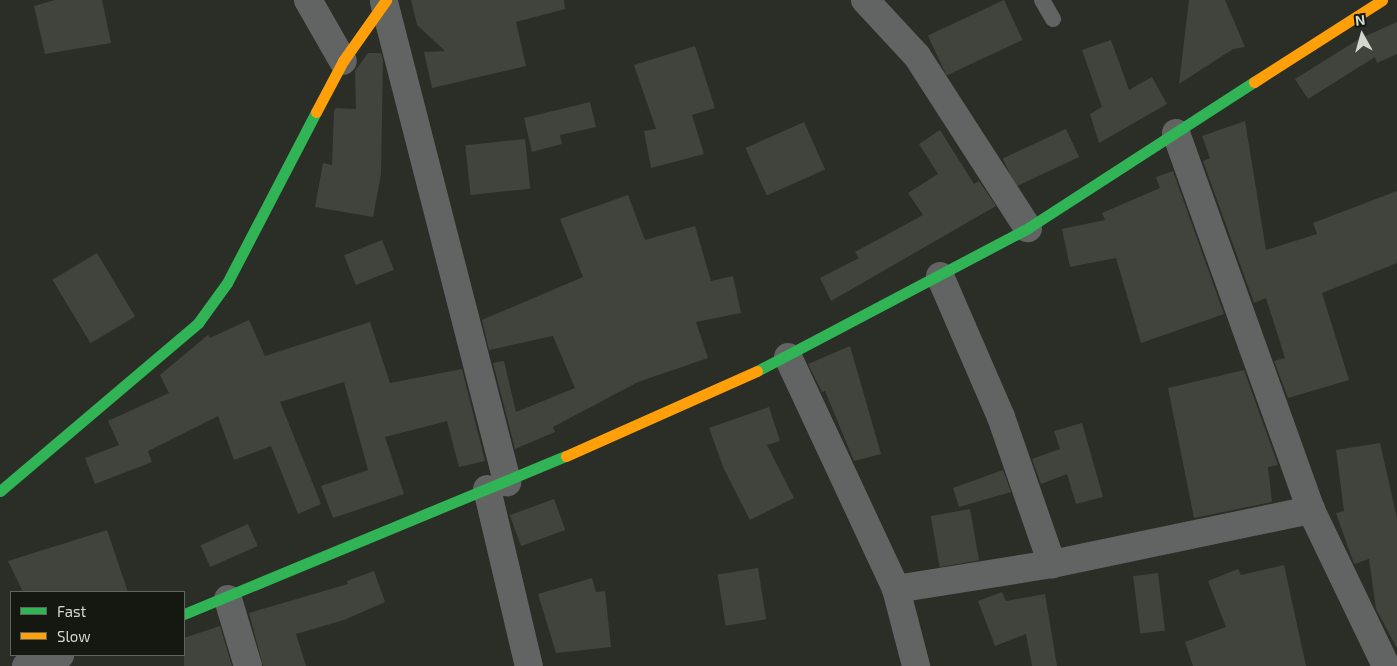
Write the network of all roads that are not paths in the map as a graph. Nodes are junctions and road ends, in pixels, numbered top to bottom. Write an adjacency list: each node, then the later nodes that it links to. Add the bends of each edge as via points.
1 (308, 0): 7 (street)
2 (865, 0): 9 (street, via 917,56)
3 (1042, 0): 6 (lane)
4 (1382, 0): 8 (street)
5 (385, 1): 7 (street); 12 (street)
6 (1053, 19)
7 (343, 61): 13 (street, via 227,283 198,322)
8 (1176, 133): 9 (street); 14 (street)
9 (1028, 228): 10 (street)
10 (940, 276): 11 (street); 15 (street, via 1001,417)
11 (788, 357): 12 (street); 16 (street)
12 (497, 486): 17 (street); 22 (street)
13 (0, 492)
14 (1311, 510): 15 (street); 24 (street)
15 (1052, 564): 16 (street)
16 (896, 589): 23 (street)
17 (228, 600): 18 (street); 21 (street)
18 (185, 614)
19 (57, 656): 20 (street)
20 (26, 666)
21 (248, 666)
22 (529, 666)
23 (916, 666)
24 (1386, 666)

